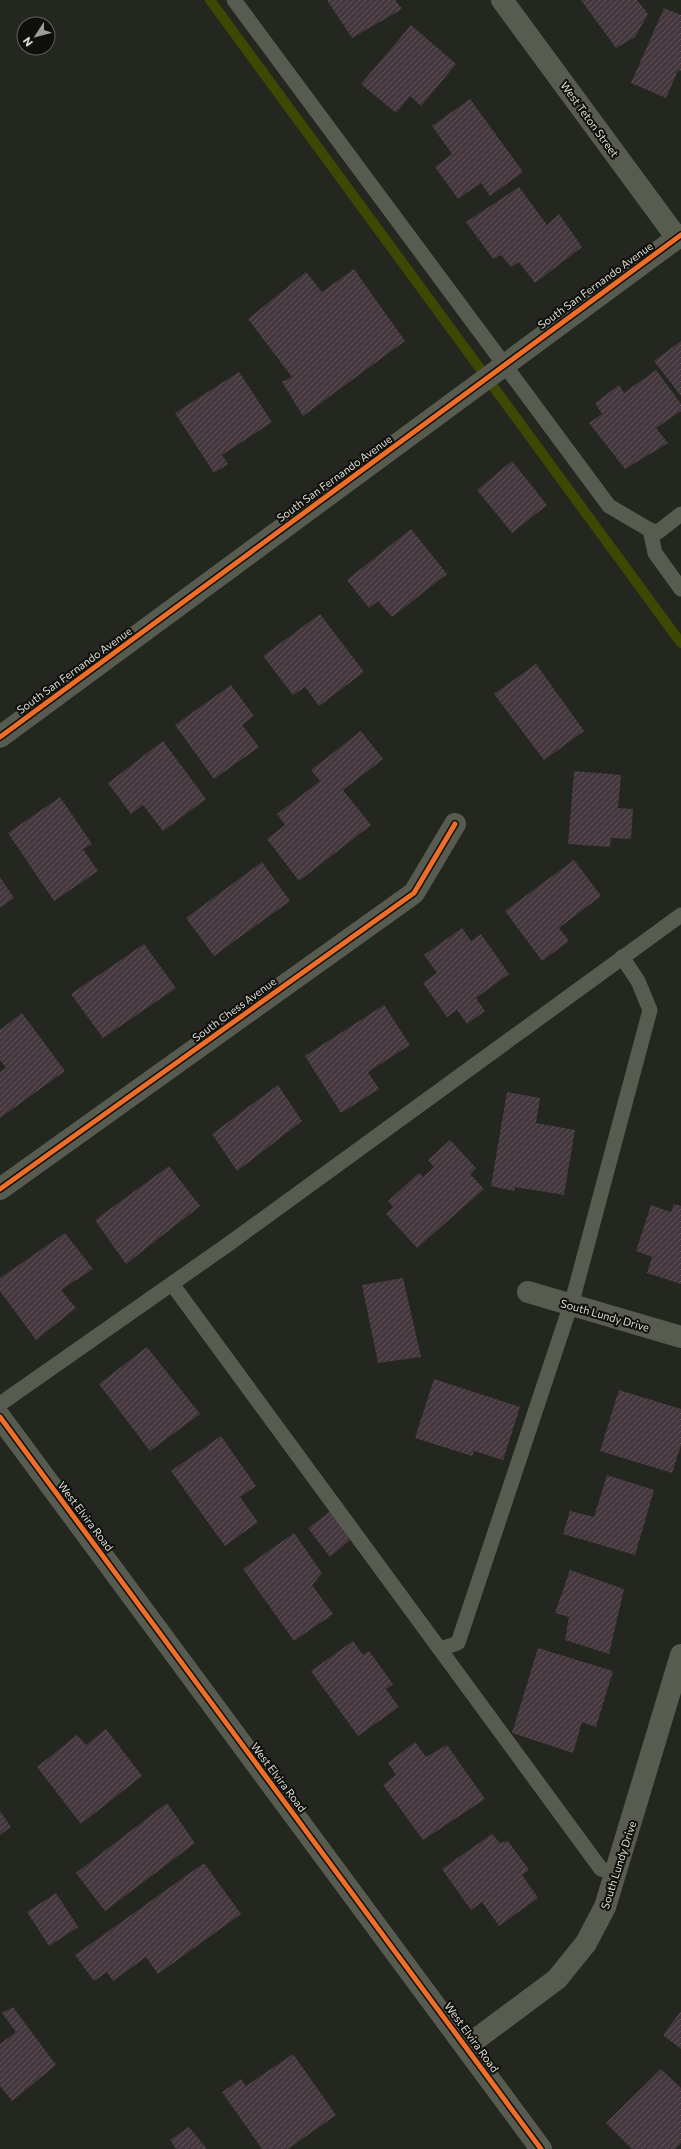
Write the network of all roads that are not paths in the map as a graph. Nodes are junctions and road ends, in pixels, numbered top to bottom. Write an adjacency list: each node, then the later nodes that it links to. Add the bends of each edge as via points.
1 (234, 0): 4 (lane)
2 (502, 0): 3 (street, West Teton Street)
3 (679, 236): 4 (street, South San Fernando Avenue)
4 (504, 365): 6 (lane, via 609,506); 8 (street, South San Fernando Avenue)
5 (681, 514): 6 (lane, via 658,532)
6 (650, 530): 7 (lane, via 655,553)
7 (681, 589)
8 (0, 737)
9 (455, 824): 12 (street, South Chess Avenue, via 414,893)
10 (681, 915): 11 (lane)
11 (622, 957): 13 (lane); 15 (lane, via 638,981 650,1010)
12 (0, 1189)
13 (172, 1284): 17 (lane); 19 (lane)
14 (528, 1292): 15 (street, South Lundy Drive)
15 (570, 1305): 16 (street, South Lundy Drive); 19 (lane, via 458,1643)
16 (681, 1337)
17 (0, 1404)
18 (0, 1417): 22 (street, West Elvira Road)
19 (440, 1650): 21 (lane, via 601,1869)
20 (681, 1655): 21 (street, South Lundy Drive)
21 (617, 1873): 22 (street, South Lundy Drive, via 605,1907 586,1943 557,1979)
22 (467, 2046): 23 (street, West Elvira Road)
23 (541, 2149)

